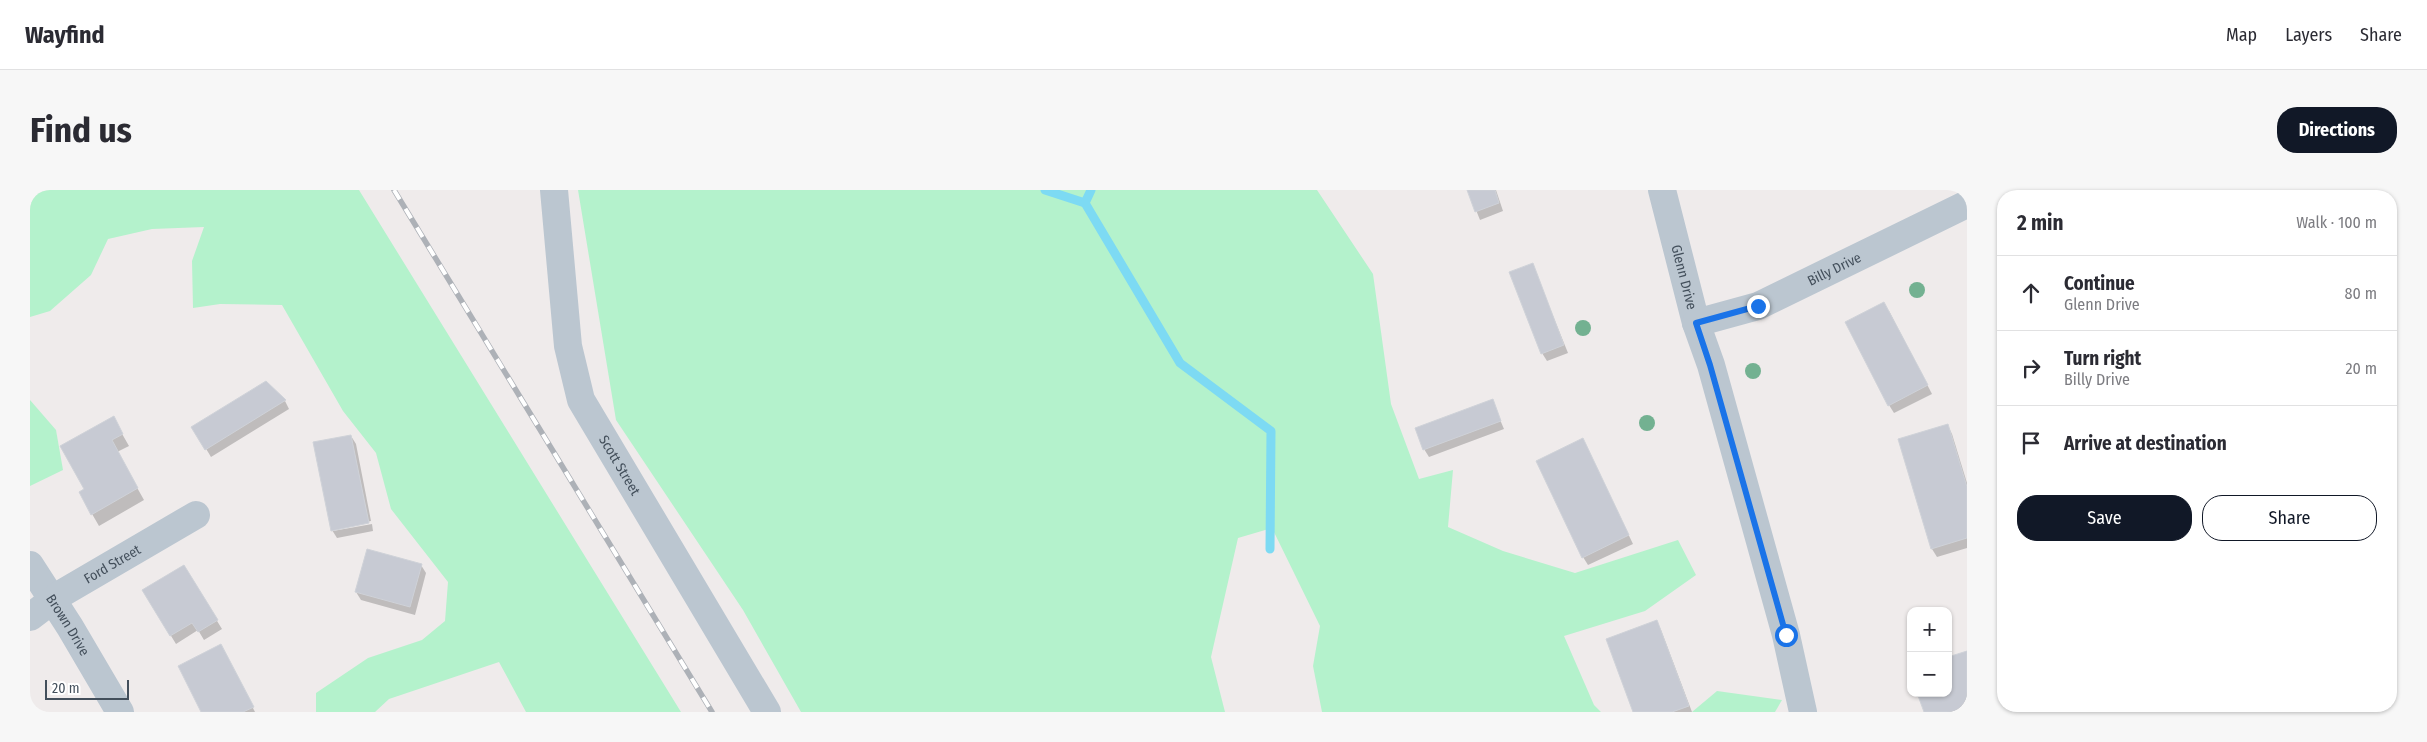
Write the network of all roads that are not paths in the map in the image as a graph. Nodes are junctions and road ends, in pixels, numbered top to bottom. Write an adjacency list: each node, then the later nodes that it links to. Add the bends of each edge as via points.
1 (554, 190): 10 (street, Scott Street, via 568,346 581,400)
2 (1662, 190): 4 (street, Glenn Drive)
3 (1967, 204): 4 (street, Billy Drive, via 1758,306)
4 (1696, 323): 11 (street, Glenn Drive, via 1783,626)
5 (196, 515): 7 (street, Ford Street)
6 (30, 565): 7 (street, Brown Drive)
7 (52, 600): 8 (street, Ford Street); 9 (street, Brown Drive)
8 (30, 617)
9 (120, 712)
10 (766, 712)
11 (1803, 712)

